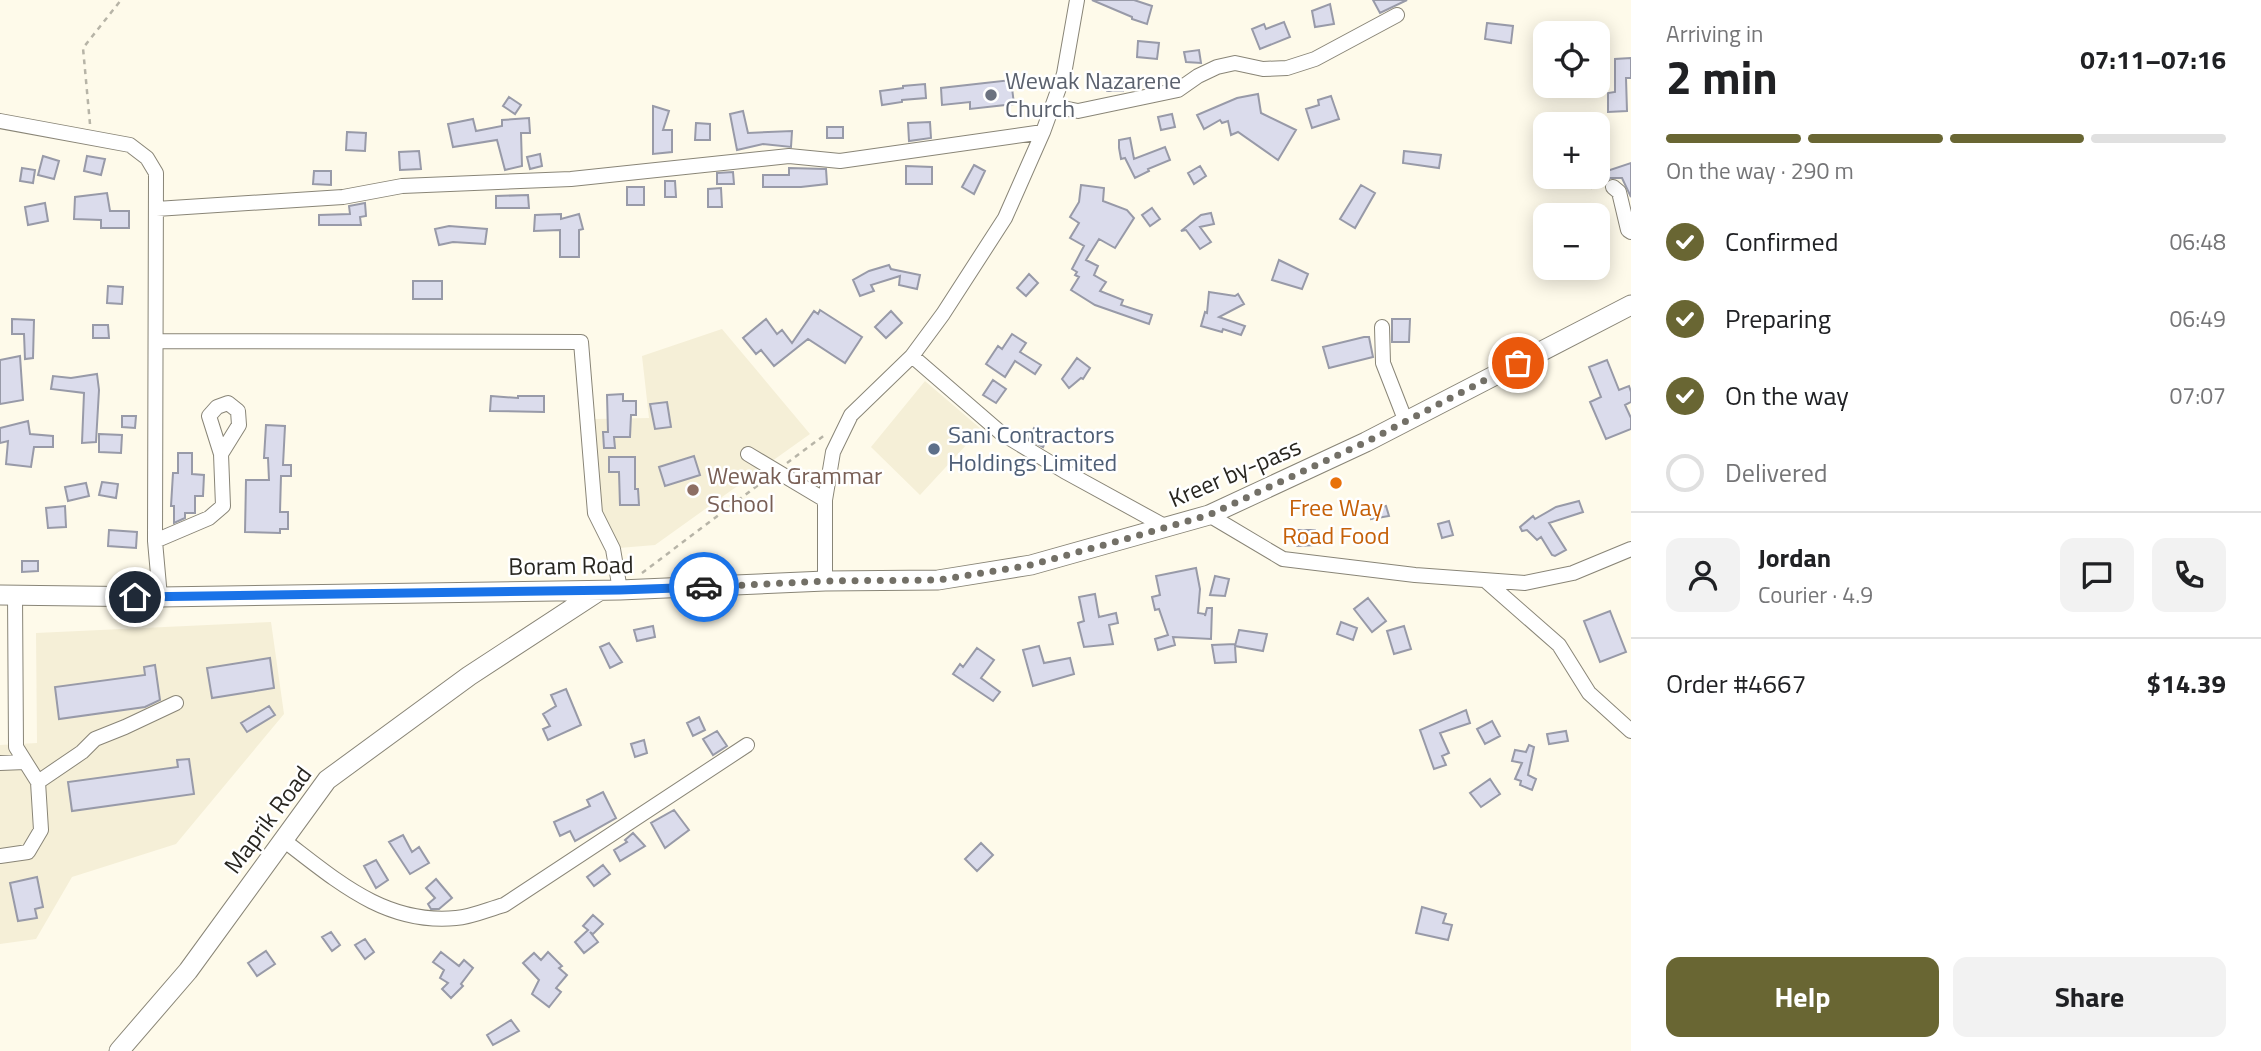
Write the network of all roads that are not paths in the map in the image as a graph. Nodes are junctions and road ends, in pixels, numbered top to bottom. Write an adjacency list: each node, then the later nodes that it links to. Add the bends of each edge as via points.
1 (1077, 0): 3 (street, via 1064,74)
2 (1397, 15): 3 (street, via 1315,59 1287,68 1235,63 1198,76 1178,90 1078,111)
3 (1053, 106): 5 (street)
4 (0, 121): 7 (street, via 130,145 147,158 156,173)
5 (1043, 132): 7 (street, via 840,161 789,156 571,179 402,186 343,197); 12 (street, via 1004,218)
6 (1613, 187): 8 (street, via 1619,192)
7 (156, 209): 11 (street)
8 (1631, 232)
9 (1631, 305): 13 (main road, Kreer by-pass)
10 (1382, 327): 13 (street, via 1383,363)
11 (157, 341): 19 (street); 23 (street, via 581,342 595,513 613,549)
12 (912, 356): 16 (street, via 852,415 833,452); 18 (street, via 1001,433)
13 (1406, 422): 17 (main road, Kreer by-pass)
14 (221, 454): 19 (street, via 223,506 209,518)
15 (748, 454): 16 (street)
16 (825, 500): 21 (street)
17 (1209, 515): 18 (main road, Kreer by-pass); 22 (street, via 1283,559)
18 (1168, 528): 21 (main road, Kreer by-pass, via 1031,565 938,580)
19 (155, 541): 26 (street)
20 (1631, 549): 22 (street, via 1573,573 1525,583)
21 (825, 581): 23 (main road, Boram Road)
22 (1486, 581): 28 (street, via 1559,645 1590,693)
23 (620, 590): 24 (main road, Boram Road)
24 (600, 591): 26 (main road, Boram Road); 33 (main road, Maprik Road, via 469,676 327,780)
25 (7, 595): 26 (main road, Boram Road); 30 (street, via 16,747)
26 (160, 597)
27 (176, 703): 32 (street, via 95,739)
28 (1631, 731)
29 (747, 745): 33 (street, via 504,905 457,918 414,916 372,903)
30 (25, 762): 31 (street); 32 (street)
31 (0, 763)
32 (38, 782): 34 (street, via 41,830 27,852)
33 (282, 839): 35 (main road, Maprik Road, via 188,971)
34 (0, 856)
35 (119, 1051)

